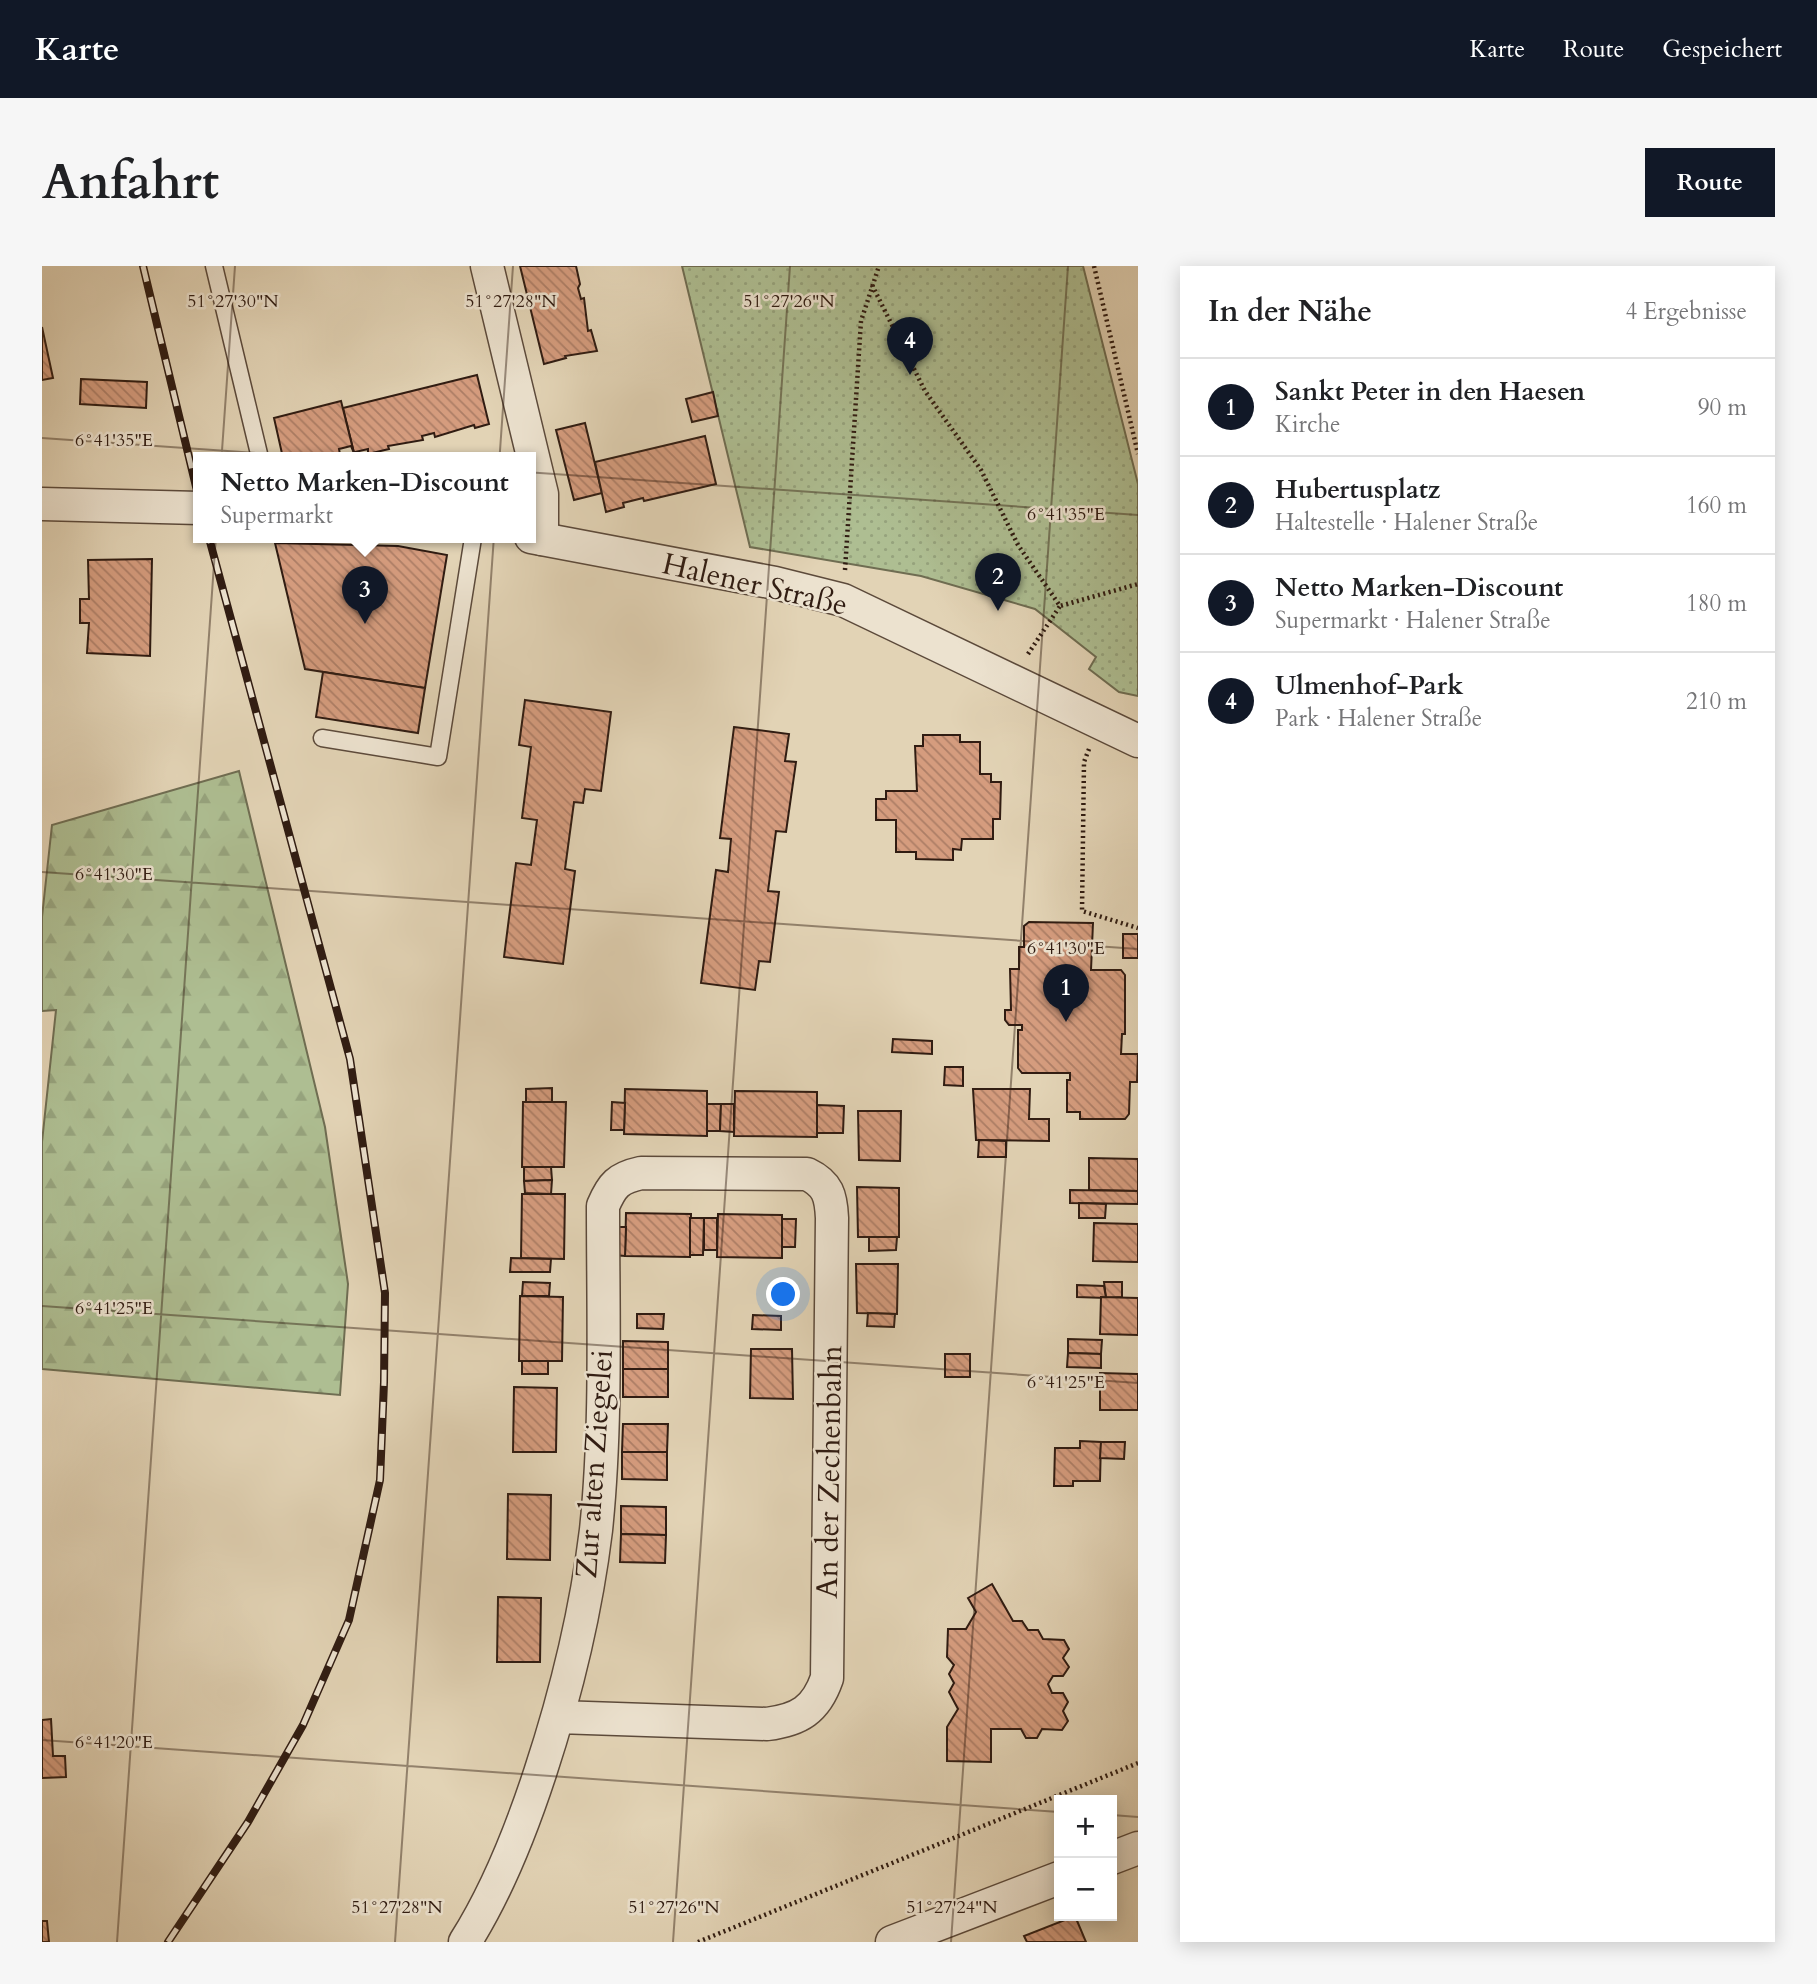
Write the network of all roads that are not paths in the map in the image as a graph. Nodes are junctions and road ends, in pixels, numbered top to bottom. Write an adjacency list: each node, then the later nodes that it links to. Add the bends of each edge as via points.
1 (214, 266): 3 (lane)
2 (487, 266): 4 (street)
3 (259, 452)
4 (532, 452)
5 (536, 469): 8 (street, via 542,494)
6 (42, 504): 7 (street)
7 (193, 508)
8 (537, 538): 11 (street, Halener Straße, via 843,600)
9 (471, 543): 10 (lane, via 438,757)
10 (322, 738)
11 (1138, 741)
12 (620, 1178): 13 (street, Zur alten Ziegelei, via 603,1206 596,1529 582,1617); 13 (street, An der Zechenbahn, via 641,1173 807,1174 822,1182 831,1199 827,1678 820,1698 807,1712 788,1721)
13 (558, 1717): 17 (street, Zur alten Ziegelei, via 522,1825)
14 (1138, 1848): 15 (street)
15 (1117, 1856)
16 (1054, 1880): 18 (street)
17 (465, 1942)
18 (892, 1942)

